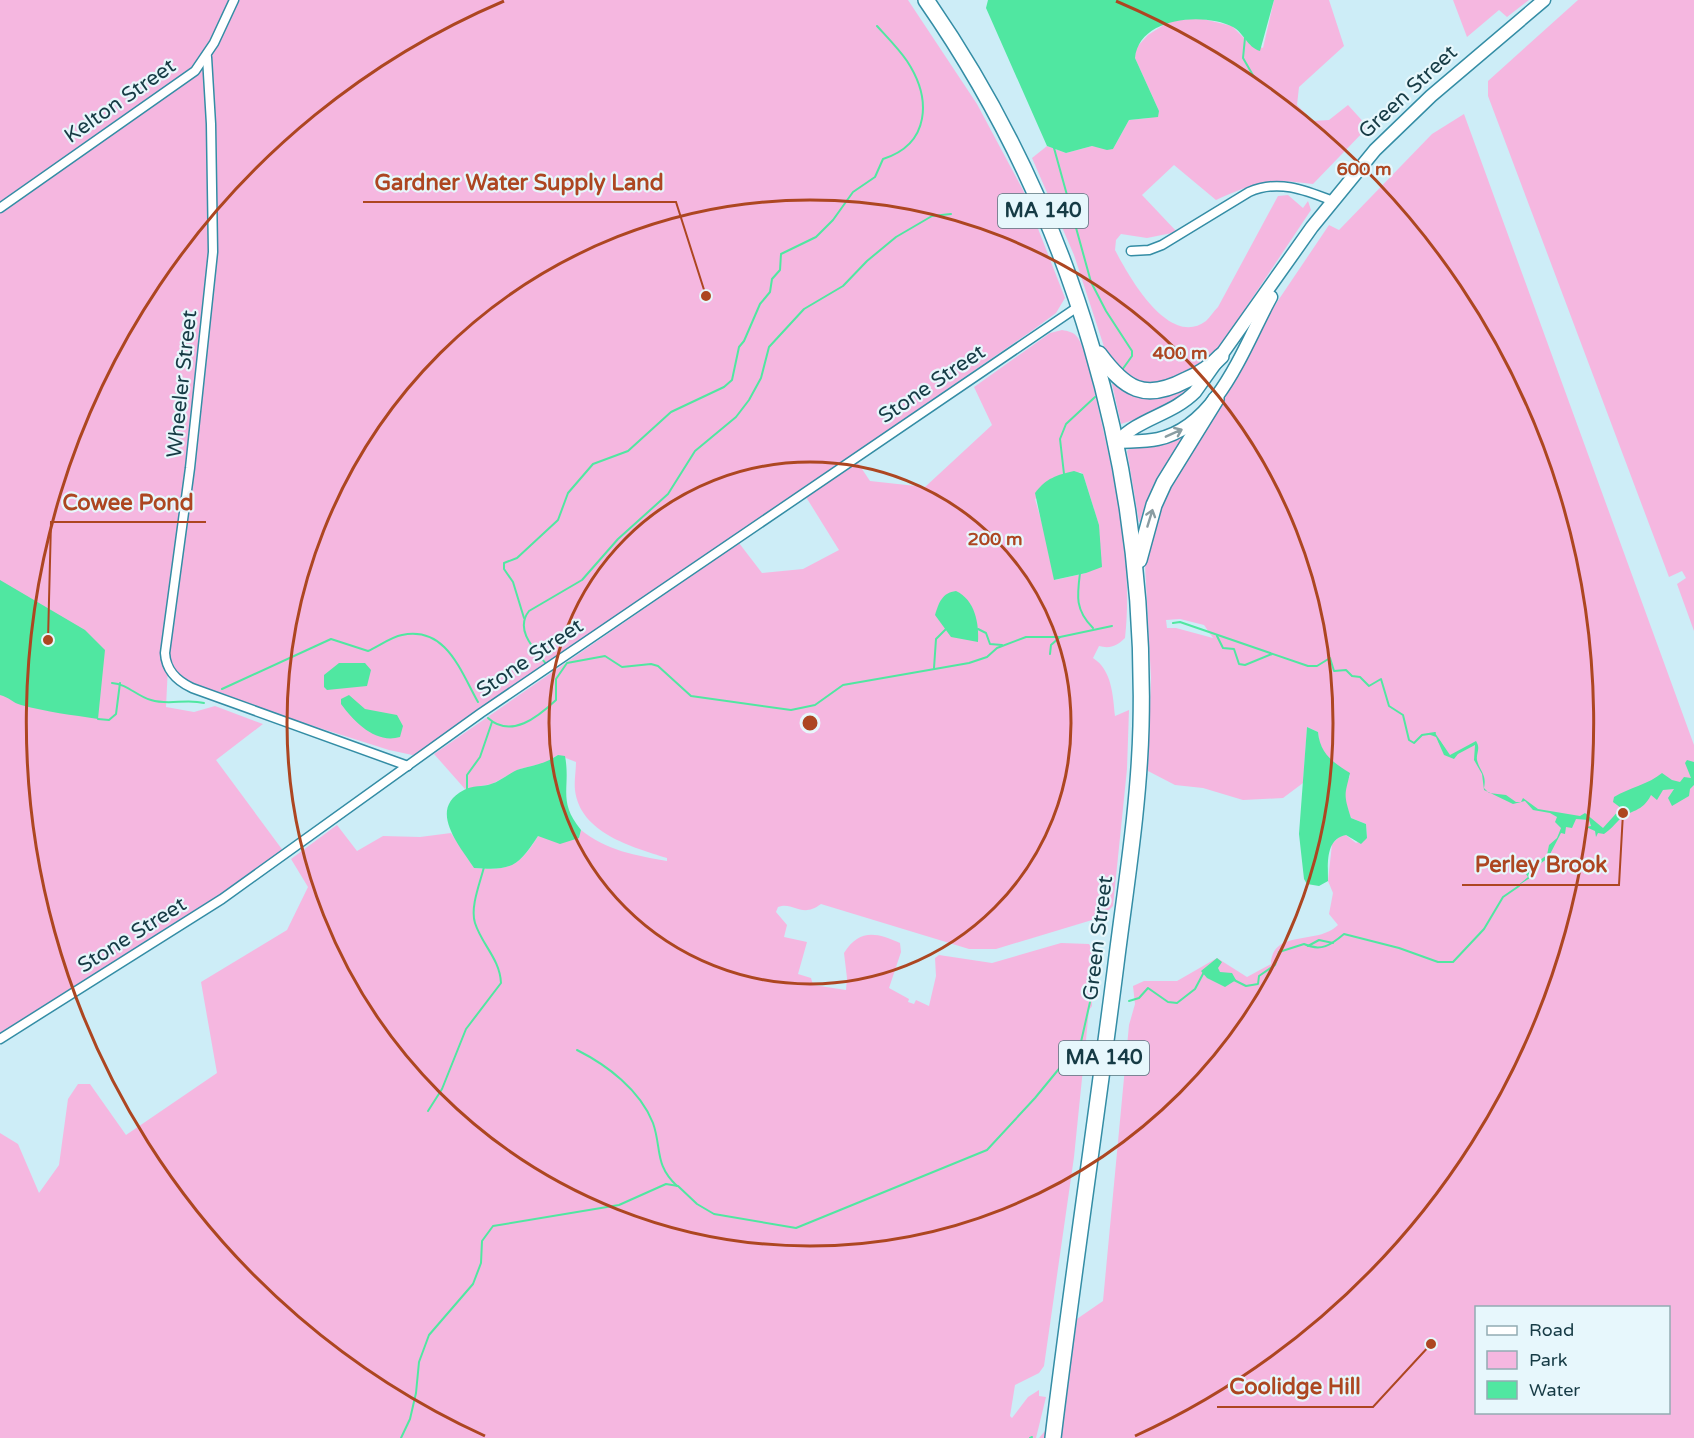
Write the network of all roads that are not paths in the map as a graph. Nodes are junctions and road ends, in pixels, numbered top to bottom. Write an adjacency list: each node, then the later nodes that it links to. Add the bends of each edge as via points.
1 (234, 0): 4 (street, Kelton Street)
2 (926, 0): 9 (highway, MA 140, via 1016,150)
3 (1544, 0): 5 (street, Green Street, via 1393,131)
4 (207, 57): 6 (street, Kelton Street, via 192,74); 15 (street, Wheeler Street, via 213,252 166,663 176,679 192,688)
5 (1332, 201): 7 (street, Green Street); 8 (street, via 1293,187 1262,187 1162,245)
6 (0, 208)
7 (1312, 227): 11 (street, Green Street); 12 (street, Green Street)
8 (1131, 251)
9 (1080, 305): 10 (highway, MA 140); 15 (street, Stone Street)
10 (1092, 344): 11 (highway, via 1121,380 1144,391 1181,383); 13 (highway, MA 140)
11 (1221, 356): 13 (street, Green Street, via 1186,401 1134,426)
12 (1216, 399): 13 (street, Green Street, one-way to 12, via 1157,440 1176,433 1202,416); 14 (highway, one-way to 12, via 1161,490)
13 (1117, 442): 14 (highway, Green Street / MA 140)
14 (1137, 575): 17 (highway, Green Street / MA 140, via 1142,685 1137,804)
15 (408, 766): 16 (street, Stone Street, via 222,899)
16 (0, 1039)
17 (1053, 1438)

